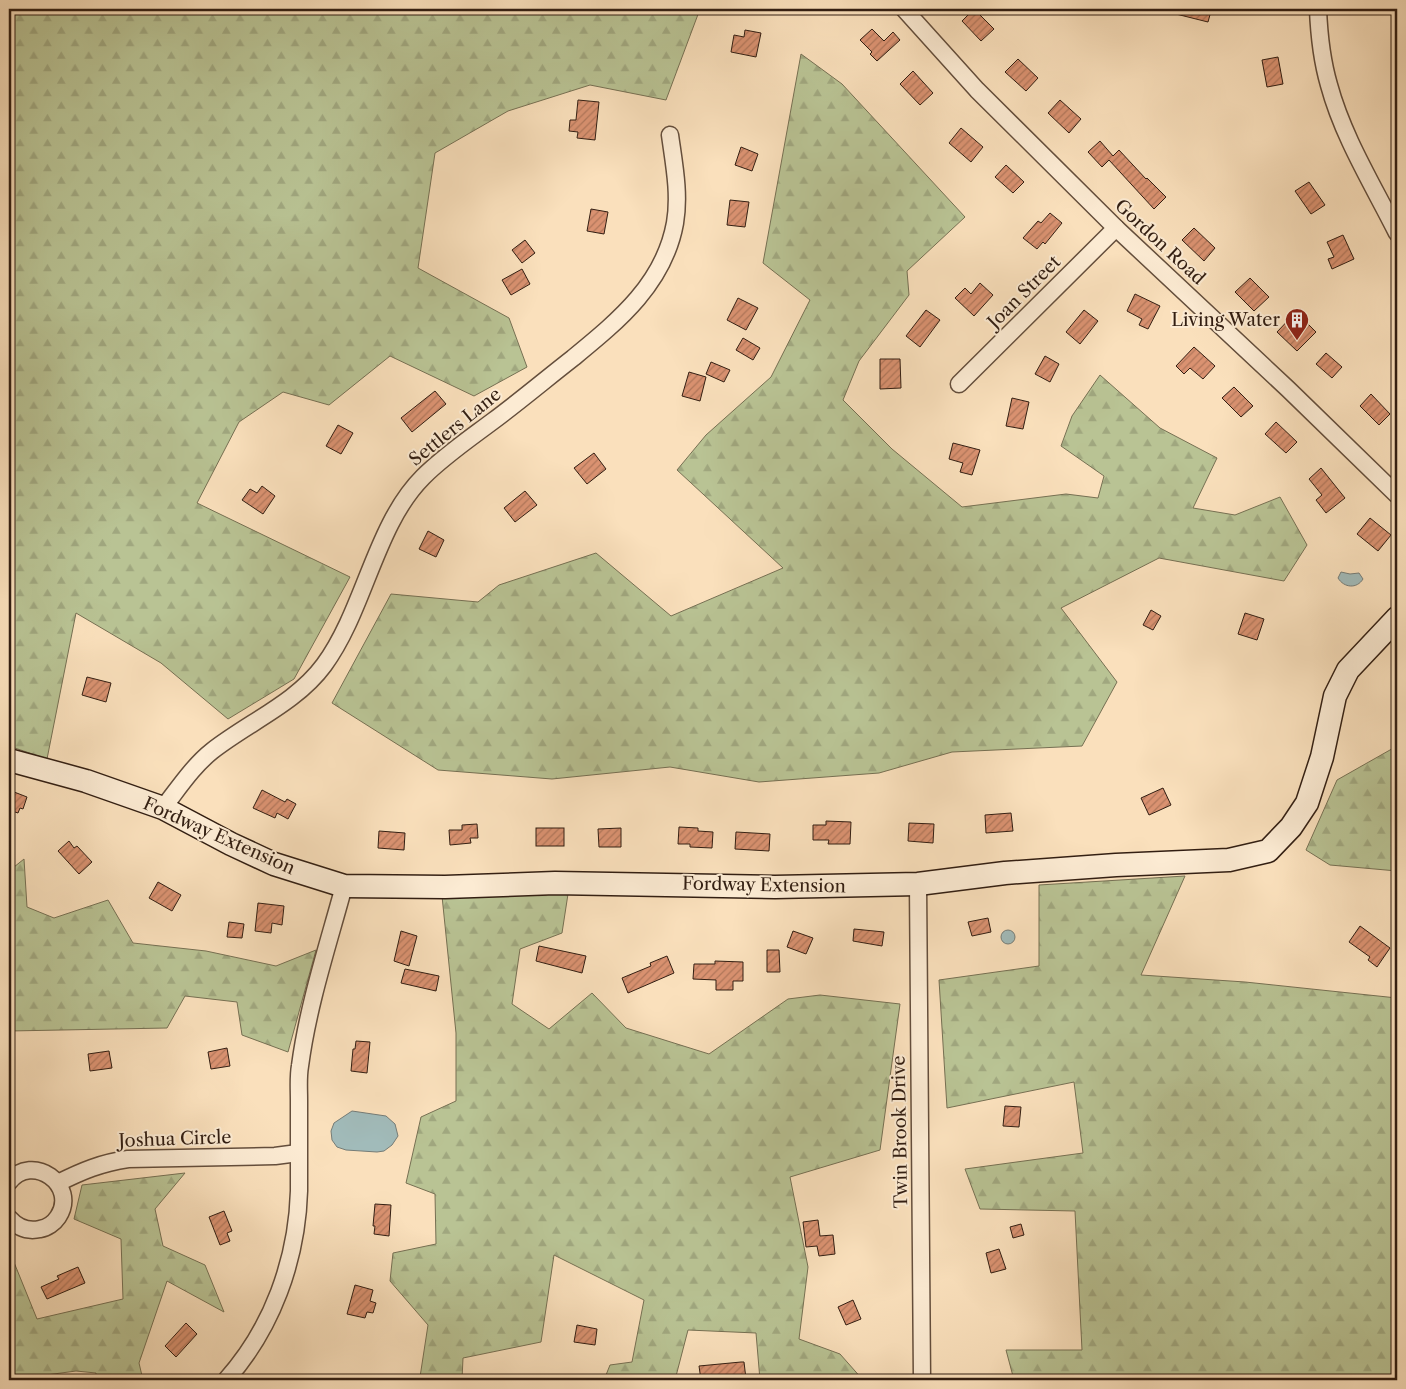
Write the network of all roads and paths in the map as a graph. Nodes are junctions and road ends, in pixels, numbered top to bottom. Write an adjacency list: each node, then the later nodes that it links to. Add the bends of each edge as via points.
1 (904, 9): 4 (street, Gordon Road, via 977,90)
2 (1318, 9): 5 (street, via 1323,54 1336,107)
3 (670, 135): 10 (street, Settlers Lane, via 677,192 675,223 660,267 643,293 610,328 423,477 396,516 345,630 325,664 305,687 210,752)
4 (1116, 228): 6 (street, Joan Street); 7 (street, Gordon Road)
5 (1397, 232)
6 (959, 384)
7 (1397, 495)
8 (1397, 618): 11 (street, Fordway Extension, via 1344,677 1335,696 1322,757 1307,803 1291,827 1268,851 1230,860 1005,873)
9 (9, 760): 10 (street, Fordway Extension, via 86,781)
10 (163, 808): 12 (street, Fordway Extension, via 274,864)
11 (918, 884): 12 (street, Fordway Extension, via 775,887 555,883 445,888); 18 (street, Twin Brook Drive)
12 (344, 886): 13 (street, via 308,1021 299,1068)
13 (298, 1153): 15 (street, Joshua Circle, via 128,1158 92,1166); 17 (street, via 297,1223 283,1284 264,1327)
14 (9, 1182): 15 (street, via 22,1172 36,1170 48,1174)
15 (58, 1183): 16 (street, via 63,1196 62,1209 50,1225 30,1230)
16 (9, 1218)
17 (226, 1380)
18 (922, 1380)

